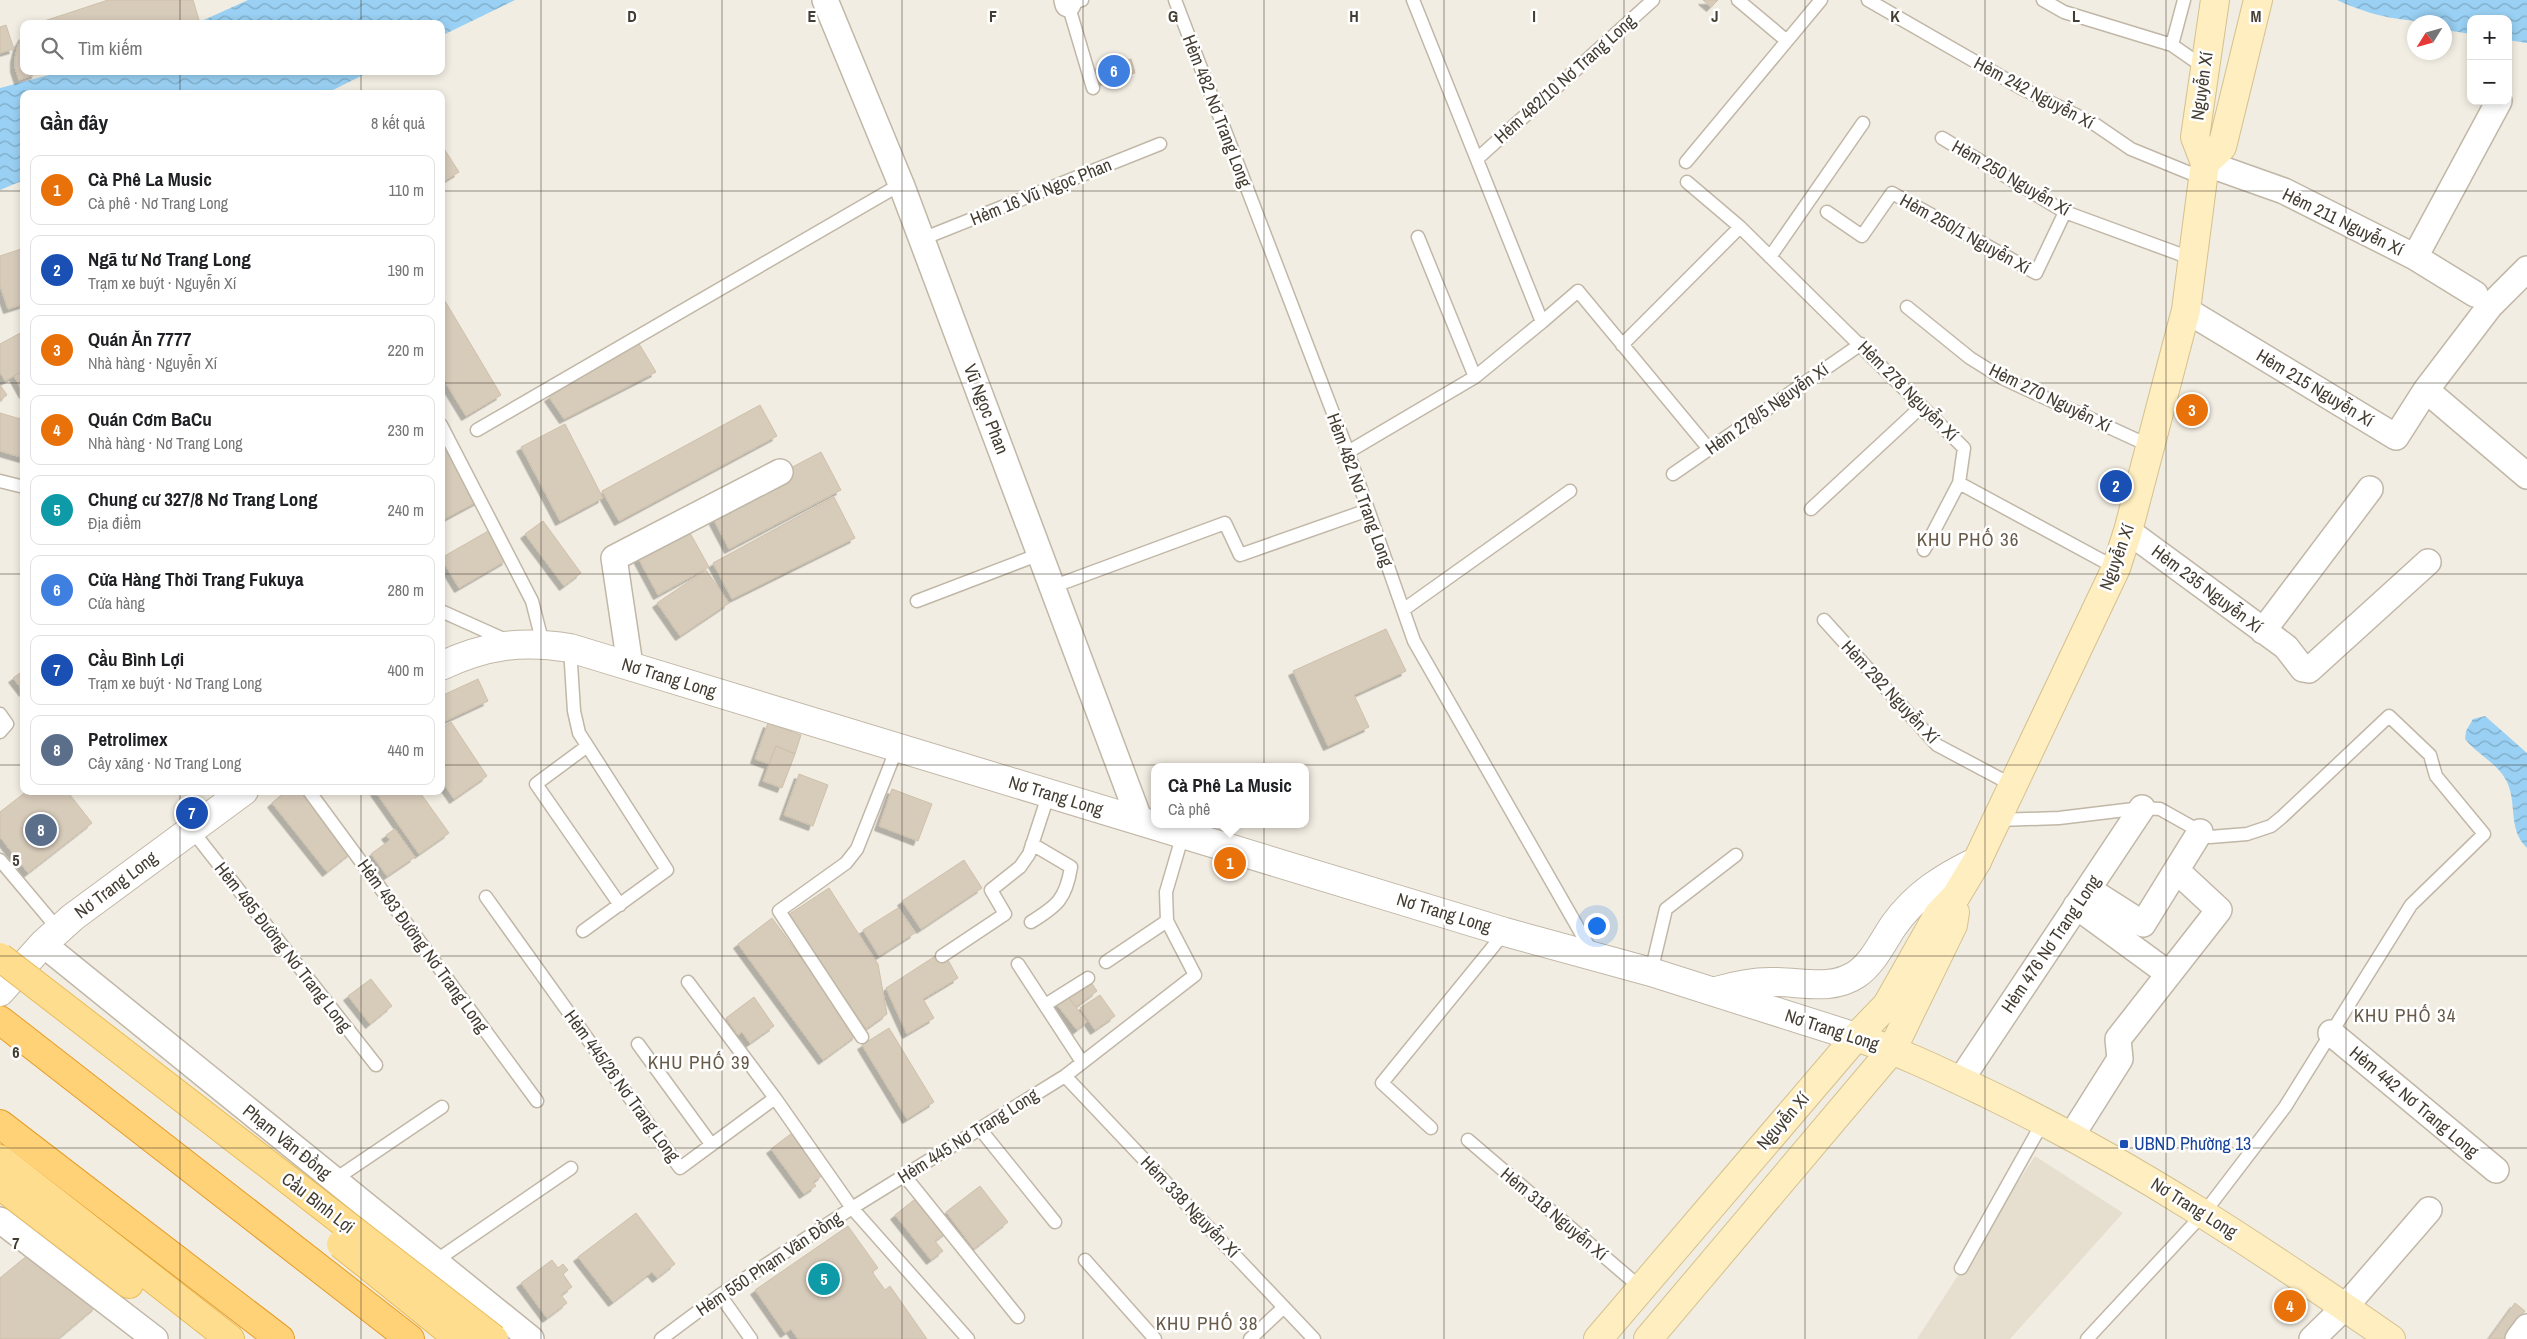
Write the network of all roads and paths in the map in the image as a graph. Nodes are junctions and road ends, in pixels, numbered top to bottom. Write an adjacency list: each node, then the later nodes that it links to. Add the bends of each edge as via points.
1 (826, 0): 25 (street, Vũ Ngọc Phan)
2 (1175, 0): 48 (lane, Hẻm 482 Nơ Trang Long)
3 (1654, 0): 21 (lane, Hẻm 482/10 Nơ Trang Long)
4 (1738, 0): 13 (lane)
5 (1821, 0): 13 (lane)
6 (1868, 0): 23 (lane, Hẻm 242 Nguyễn Xí, via 2021,88 2096,126 2131,149)
7 (2043, 0): 14 (lane, via 2064,12)
8 (2184, 0): 14 (lane)
9 (2258, 0): 23 (main road, Nguyễn Xí, via 2222,147)
10 (1072, 1): 16 (lane)
11 (1416, 1): 21 (lane, Hẻm 482/10 Nơ Trang Long)
12 (2214, 4): 15 (main road, Nguyễn Xí)
13 (1787, 41): 22 (lane)
14 (2172, 45): 15 (lane)
15 (2204, 68): 23 (main road, Nguyễn Xí, via 2195,137)
16 (1093, 88)
17 (2497, 105): 32 (street)
18 (1864, 123): 31 (lane)
19 (1942, 138): 27 (lane, Hẻm 250 Nguyễn Xí)
20 (1160, 144): 30 (lane, Hẻm 16 Vũ Ngọc Phan)
21 (1477, 159): 38 (lane, Hẻm 482/10 Nơ Trang Long)
22 (1686, 162)
23 (2204, 171): 32 (street, Hẻm 211 Nguyễn Xí, via 2284,191); 33 (main road, Nguyễn Xí)
24 (1688, 182): 28 (lane, Hẻm 278 Nguyễn Xí)
25 (902, 184): 30 (street, Vũ Ngọc Phan); 44 (lane)
26 (1827, 212): 27 (lane, Hẻm 250/1 Nguyễn Xí, via 1862,236 1892,193 2036,274)
27 (2065, 212): 33 (lane, Hẻm 250 Nguyễn Xí)
28 (1740, 227): 31 (lane, Hẻm 278 Nguyễn Xí); 40 (lane)
29 (1418, 237): 41 (lane)
30 (922, 239): 61 (street, Vũ Ngọc Phan)
31 (1770, 257): 39 (lane, Hẻm 278 Nguyễn Xí)
32 (2415, 257): 35 (street, Hẻm 211 Nguyễn Xí)
33 (2193, 258): 37 (main road, Nguyễn Xí)
34 (2527, 269): 42 (street, Hẻm 215 Nguyễn Xí, via 2490,306)
35 (2475, 294)
36 (1907, 306): 46 (lane, Hẻm 270 Nguyễn Xí, via 1970,358 2002,378)
37 (2186, 310): 42 (street, Hẻm 215 Nguyễn Xí, via 2396,437); 46 (main road, Nguyễn Xí)
38 (1542, 322): 40 (lane, via 1578,291); 41 (lane)
39 (1861, 344): 43 (lane, Hẻm 278 Nguyễn Xí); 47 (lane, Hẻm 278/5 Nguyễn Xí)
40 (1622, 345): 47 (lane)
41 (1476, 376): 48 (lane)
42 (2426, 390): 49 (street)
43 (1921, 407): 53 (lane, Hẻm 278 Nguyễn Xí, via 1964,448); 57 (lane)
44 (477, 430)
45 (445, 433): 71 (lane, via 532,601)
46 (2150, 446): 59 (main road, Nguyễn Xí)
47 (1709, 449): 51 (lane, Hẻm 278/5 Nguyễn Xí)
48 (1348, 452): 58 (lane, Hẻm 482 Nơ Trang Long)
49 (2523, 466)
50 (780, 472): 74 (street, via 614,558)
51 (1673, 474)
52 (0, 481): 54 (lane)
53 (1959, 483): 60 (lane); 63 (lane)
54 (20, 486)
55 (2370, 489): 69 (street)
56 (1570, 491): 66 (lane)
57 (1811, 509)
58 (1368, 510): 64 (lane, via 1240,555 1225,524); 66 (lane, Hẻm 482 Nơ Trang Long)
59 (2128, 531): 63 (main road, Nguyễn Xí); 69 (street, Hẻm 235 Nguyễn Xí)
60 (1924, 550)
61 (1040, 554): 64 (street, Vũ Ngọc Phan); 65 (lane)
62 (2428, 562): 69 (street, Hẻm 235 Nguyễn Xí, via 2309,670 2303,669 2286,647)
63 (2116, 568): 79 (main road, Nguyễn Xí)
64 (1052, 587): 85 (street, Vũ Ngọc Phan)
65 (917, 601)
66 (1403, 610): 107 (lane, Hẻm 482 Nơ Trang Long, via 1414,641)
67 (445, 613): 70 (lane)
68 (1824, 620): 79 (lane, Hẻm 292 Nguyễn Xí, via 1937,746)
69 (2263, 631)
70 (515, 644): 71 (street, Nơ Trang Long); 73 (street, Nơ Trang Long, via 485,648)
71 (543, 644): 72 (street, Nơ Trang Long)
72 (570, 648): 74 (street, Nơ Trang Long); 77 (lane, via 576,722)
73 (445, 664)
74 (630, 665): 78 (street, Nơ Trang Long)
75 (0, 714): 76 (lane, via 7,724)
76 (0, 732)
77 (586, 747): 99 (lane, via 668,870); 99 (lane, via 536,784)
78 (897, 748): 80 (street, Nơ Trang Long); 120 (lane, via 857,849 846,863 779,911)
79 (2014, 786): 84 (main road, Nguyễn Xí)
80 (1049, 793): 85 (street, Nơ Trang Long); 91 (lane)
81 (239, 795): 88 (street, Nơ Trang Long)
82 (312, 795): 129 (lane, Hẻm 493 Đường Nơ Trang Long)
83 (2142, 808): 84 (lane, via 2059,818); 89 (lane, via 2160,809); 98 (street, Hẻm 476 Nơ Trang Long)
84 (1998, 820): 94 (main road, Nguyễn Xí)
85 (1140, 821): 86 (street, Nơ Trang Long)
86 (1151, 824)
87 (1163, 828): 90 (street, Nơ Trang Long)
88 (191, 830): 104 (street, Nơ Trang Long); 125 (lane, Hẻm 495 Đường Nơ Trang Long)
89 (2200, 832): 95 (street); 119 (lane, Hẻm 442 Nơ Trang Long, via 2210,837 2247,834 2271,826 2389,716 2430,755 2436,776 2484,834 2411,906)
90 (1183, 834): 100 (lane, Hẻm 445 Nơ Trang Long, via 1166,892); 103 (street, Nơ Trang Long)
91 (1032, 844): 101 (lane, via 1071,866 1063,895 1055,907); 105 (lane, via 1020,867 991,890 1004,914)
92 (1736, 855): 110 (lane, via 1666,909)
93 (0, 860): 104 (lane)
94 (1978, 861): 96 (main road, Nguyễn Xí); 116 (street, via 1944,877 1913,901 1858,974 1837,984 1739,984)
95 (2177, 871): 98 (street, via 2144,924); 111 (street, via 2219,910)
96 (1956, 896): 121 (main road, Nguyễn Xí, via 1938,915 1887,1004); 123 (main road, Nguyễn Xí, via 1953,925)
97 (486, 897): 137 (lane, Hẻm 445/26 Nơ Trang Long, via 680,1168)
98 (2082, 898): 111 (street); 127 (street, Hẻm 476 Nơ Trang Long)
99 (620, 905): 102 (lane)
100 (1167, 920): 108 (lane); 124 (lane, Hẻm 445 Nơ Trang Long, via 1195,975)
101 (1031, 922)
102 (584, 931)
103 (1504, 932): 107 (street, Nơ Trang Long); 133 (lane, via 1382,1083)
104 (51, 937): 115 (street, Nơ Trang Long); 142 (street, Phạm Văn Đồng)
105 (942, 956)
106 (0, 957): 164 (main road, Cầu Bình Lợi, bridge)
107 (1595, 957): 110 (street, Nơ Trang Long)
108 (1106, 962)
109 (1018, 964): 117 (lane)
110 (1652, 972): 116 (street, Nơ Trang Long)
111 (2169, 974): 135 (street, via 2118,1039 2120,1059)
112 (0, 978): 163 (main road, Cầu Bình Lợi, bridge, via 224,1150)
113 (1088, 978): 117 (lane)
114 (688, 982): 128 (lane)
115 (0, 992)
116 (1715, 992): 121 (street, Nơ Trang Long)
117 (1045, 1005): 124 (lane)
118 (0, 1020): 162 (highway)
119 (2331, 1033): 140 (street, Hẻm 442 Nơ Trang Long); 146 (lane, Hẻm 442 Nơ Trang Long, via 2285,1107)
120 (862, 1037)
121 (1856, 1037): 123 (main road, Nơ Trang Long); 152 (main road, Nguyễn Xí)
122 (638, 1044): 137 (lane)
123 (1892, 1050): 127 (main road, Nơ Trang Long); 173 (main road, Nguyễn Xí)
124 (1082, 1062): 126 (lane, Hẻm 445 Nơ Trang Long)
125 (376, 1066)
126 (1065, 1076): 134 (lane, Hẻm 445 Nơ Trang Long); 154 (lane, Hẻm 338 Nguyễn Xí)
127 (1960, 1080): 131 (main road, Nơ Trang Long)
128 (774, 1098): 137 (lane, Hẻm 445/26 Nơ Trang Long); 144 (lane)
129 (537, 1101)
130 (442, 1107): 142 (lane)
131 (2044, 1120): 135 (main road, Nơ Trang Long); 151 (lane)
132 (0, 1124): 161 (highway)
133 (1432, 1128)
134 (980, 1129): 141 (lane, Hẻm 445 Nơ Trang Long); 148 (lane)
135 (2072, 1135): 146 (main road, Nơ Trang Long)
136 (1468, 1140): 152 (lane, Hẻm 318 Nguyễn Xí)
137 (712, 1144)
138 (0, 1159): 160 (main road)
139 (571, 1168): 150 (lane)
140 (2496, 1170)
141 (904, 1176): 144 (lane, Hẻm 445 Nơ Trang Long); 156 (lane)
142 (334, 1180): 150 (street, Phạm Văn Đồng)
143 (0, 1185): 159 (main road)
144 (852, 1208): 153 (lane, Hẻm 550 Phạm Văn Đồng); 168 (lane)
145 (2429, 1210): 155 (street)
146 (2204, 1213): 155 (main road, Nơ Trang Long); 174 (lane, Hẻm 442 Nơ Trang Long)
147 (0, 1220): 158 (street)
148 (1055, 1222)
149 (1085, 1260): 169 (lane)
150 (434, 1262): 165 (street, Phạm Văn Đồng)
151 (1961, 1268)
152 (1641, 1288): 172 (main road, Nguyễn Xí)
153 (720, 1295): 166 (lane, Hẻm 550 Phạm Văn Đồng); 167 (lane)
154 (1284, 1307): 170 (lane); 171 (lane, Hẻm 338 Nguyễn Xí)
155 (2345, 1307): 175 (street); 176 (main road, Nơ Trang Long)
156 (1018, 1317)
157 (2527, 1327): 177 (street)
158 (155, 1339)
159 (200, 1339)
160 (230, 1339)
161 (280, 1339)
162 (410, 1339)
163 (459, 1339)
164 (494, 1339)
165 (531, 1339)
166 (661, 1339)
167 (751, 1339)
168 (968, 1339)
169 (1156, 1339)
170 (1250, 1339)
171 (1314, 1339)
172 (1598, 1339)
173 (1648, 1339)
174 (2087, 1339)
175 (2312, 1339)
176 (2391, 1339)
177 (2518, 1339)

